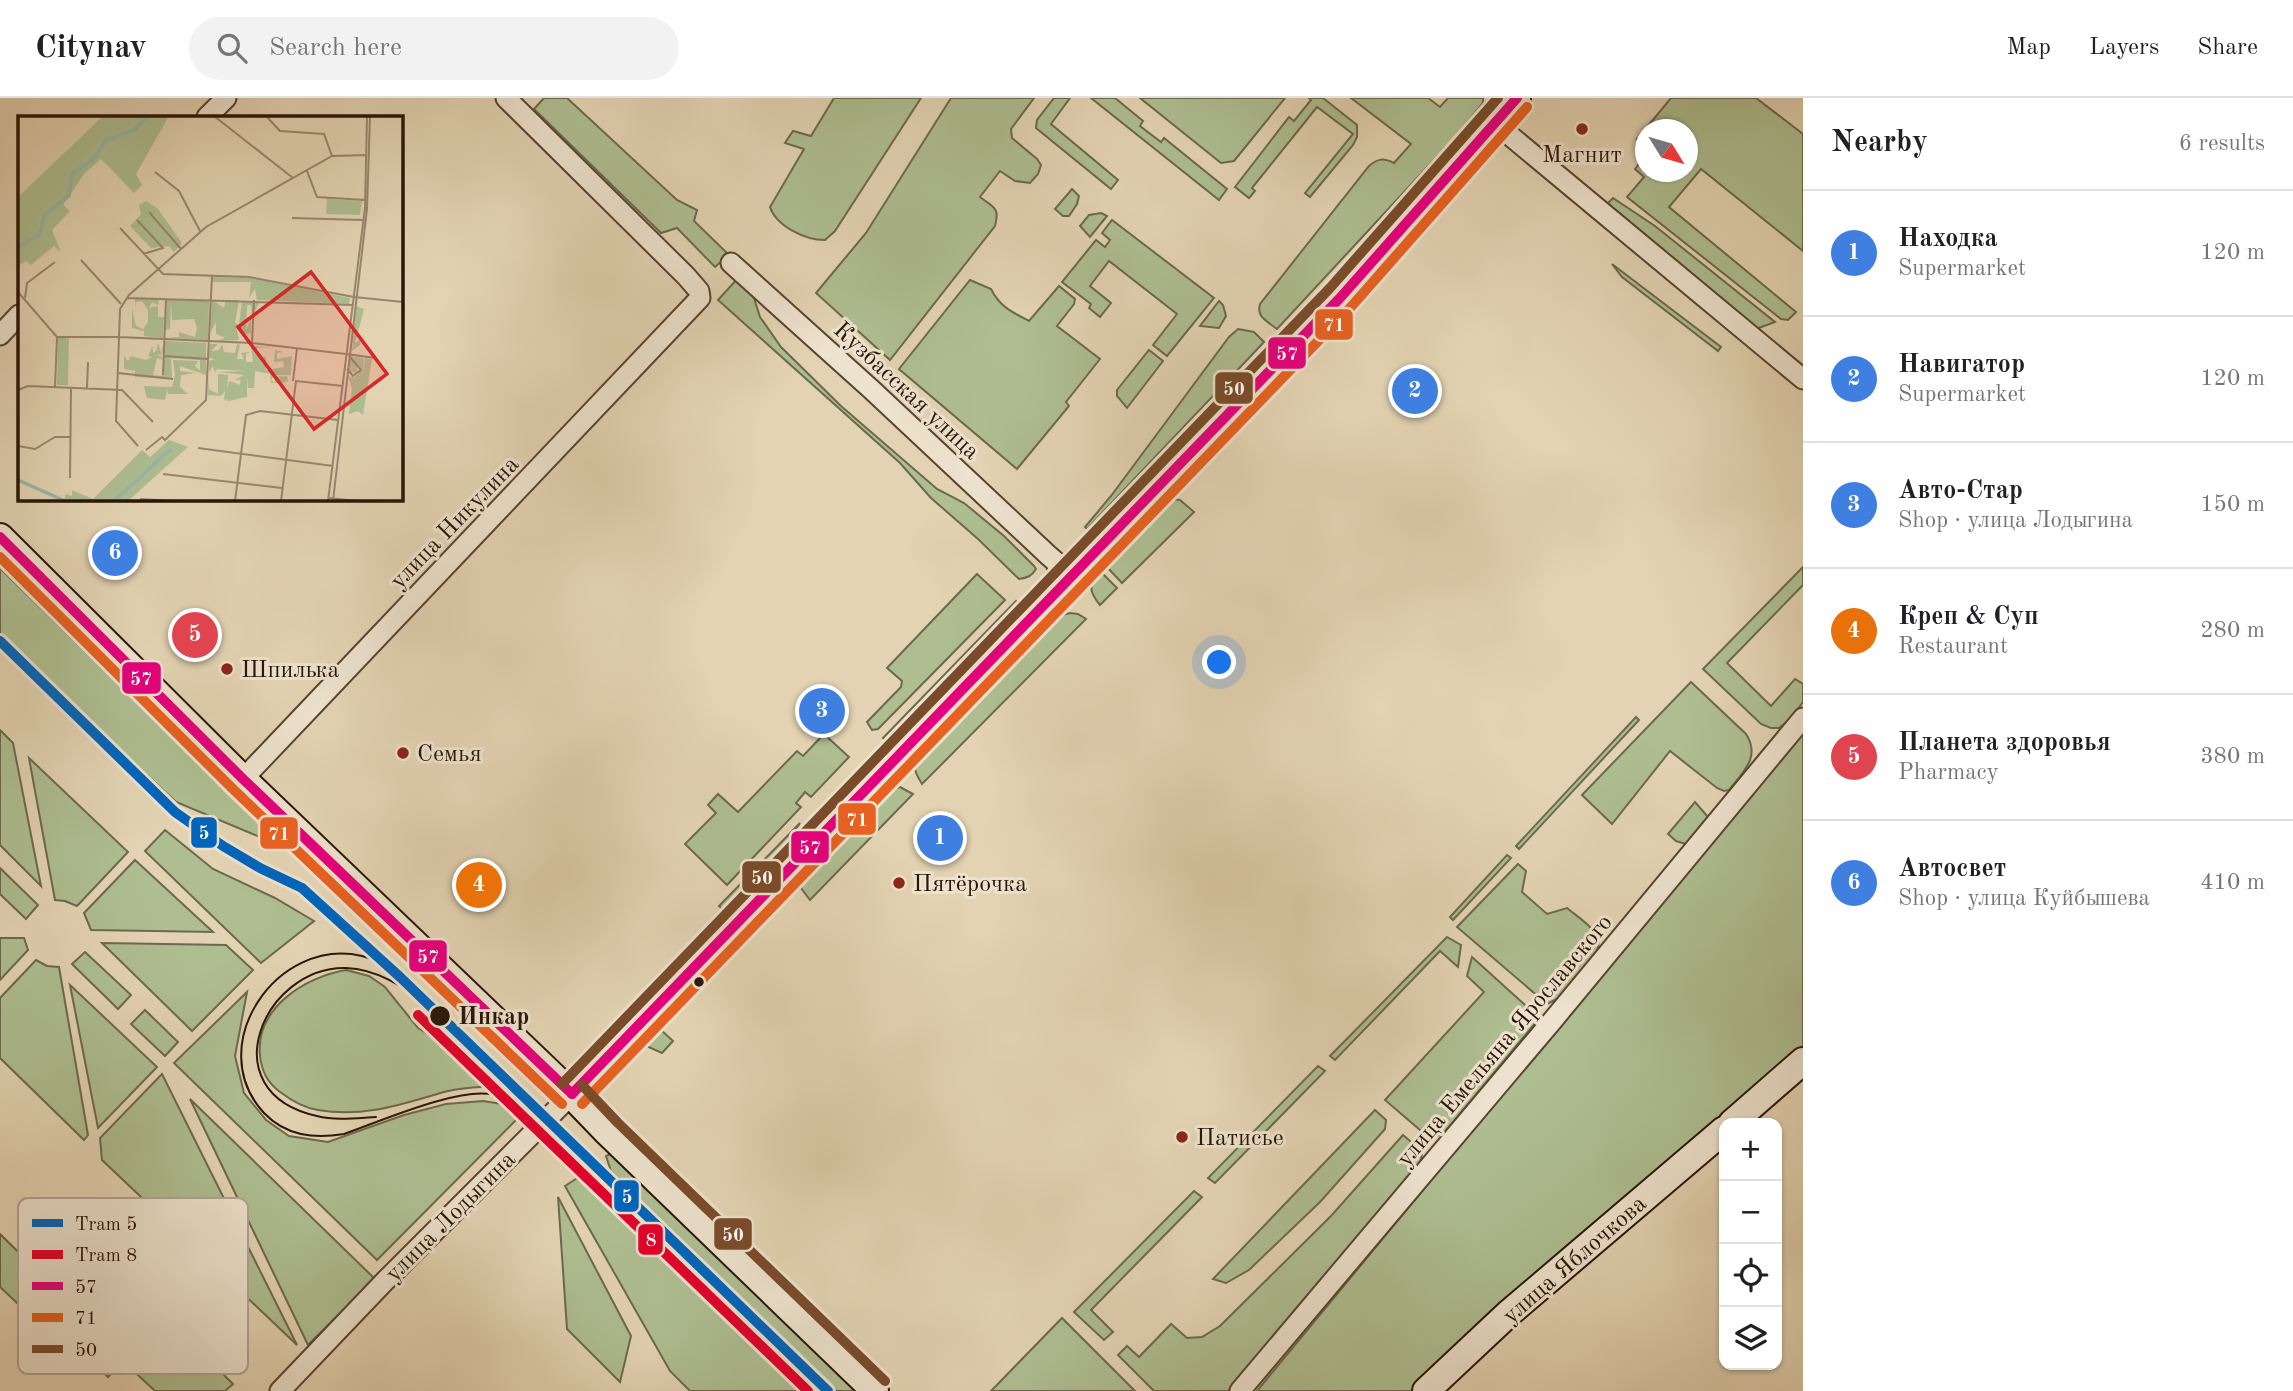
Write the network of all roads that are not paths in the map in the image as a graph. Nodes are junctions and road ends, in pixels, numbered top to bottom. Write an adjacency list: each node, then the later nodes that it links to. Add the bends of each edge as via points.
1 (226, 98): 4 (street)
2 (506, 98): 13 (street, улица Никулина, via 686,276 700,299)
3 (1517, 98): 5 (main road, улица Лодыгина)
4 (208, 116)
5 (1496, 124): 9 (street); 11 (main road, улица Лодыгина, via 1340,298)
6 (731, 264): 11 (street, Кузбасская улица, via 1056,562)
7 (18, 316): 8 (street)
8 (0, 335)
9 (1803, 379)
10 (0, 537): 13 (main road)
11 (1063, 588): 15 (main road, улица Лодыгина)
12 (1803, 718): 20 (street, улица Емельяна Ярославского)
13 (243, 779): 15 (main road)
14 (1803, 1061): 16 (main road)
15 (572, 1094): 18 (street, улица Лодыгина); 19 (main road)
16 (1738, 1118)
17 (1719, 1134): 21 (main road, улица Яблочкова, via 1508,1314)
18 (280, 1391)
19 (875, 1391)
20 (1240, 1391)
21 (1426, 1391)

